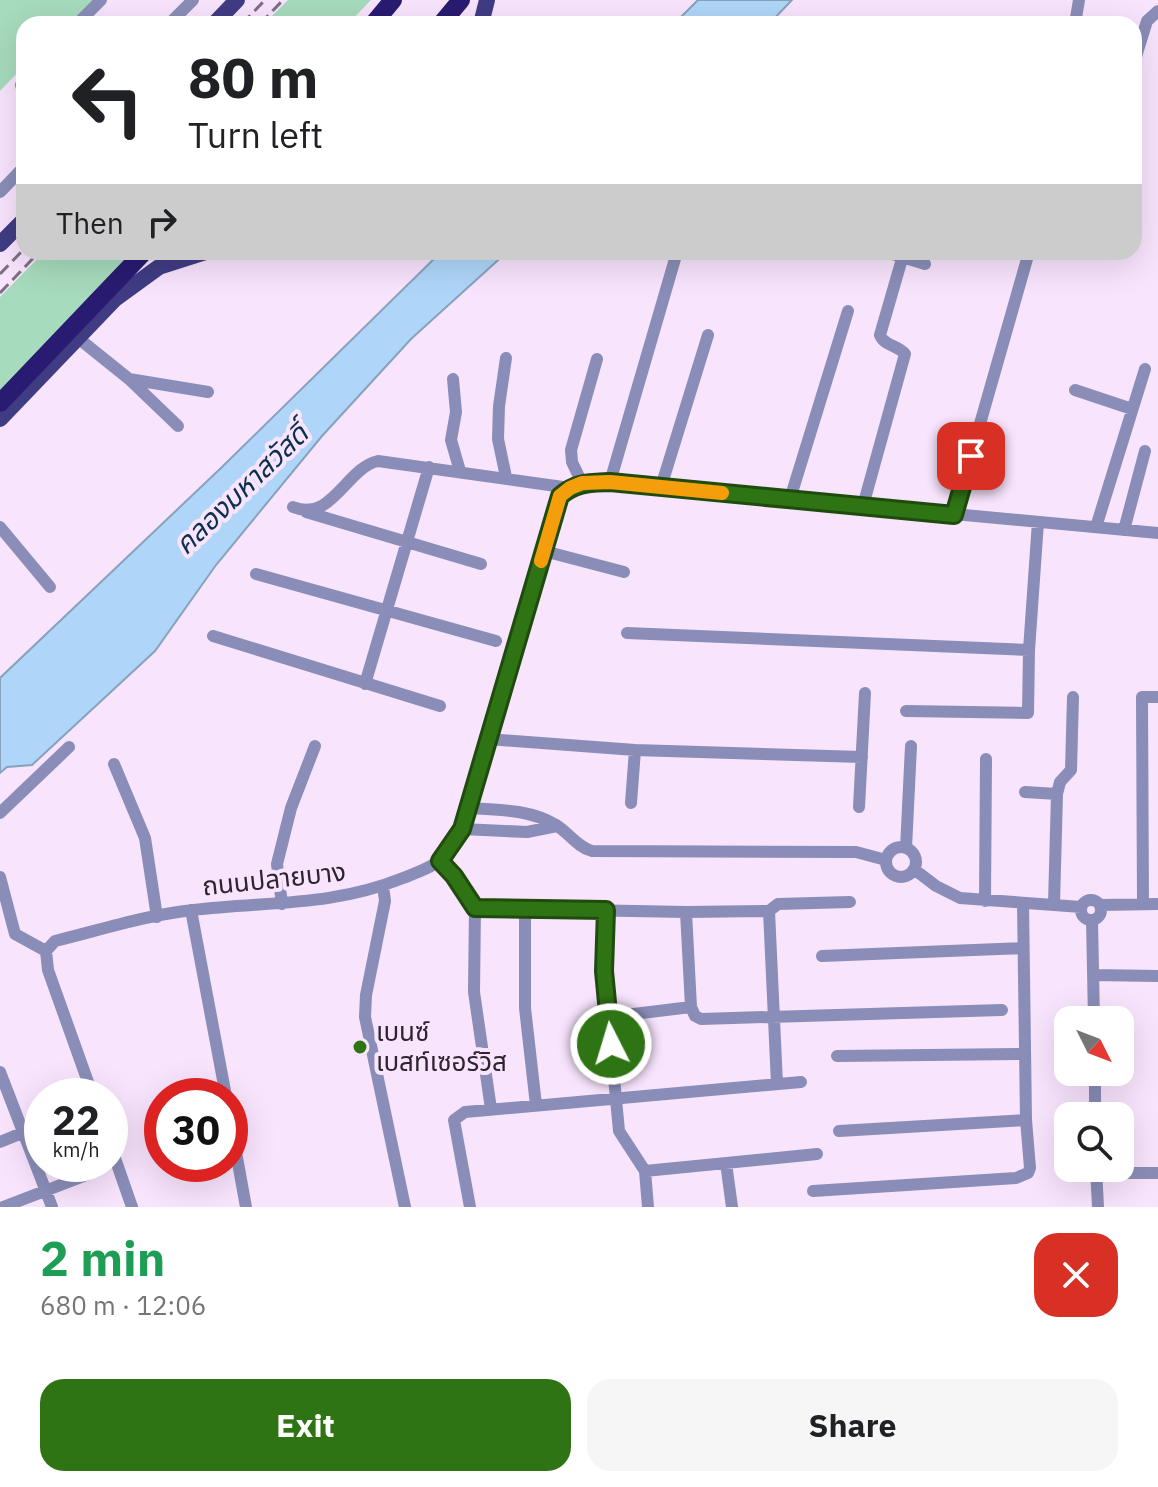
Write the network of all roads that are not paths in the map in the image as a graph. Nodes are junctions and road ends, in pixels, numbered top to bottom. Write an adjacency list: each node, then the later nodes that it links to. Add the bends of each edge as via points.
1 (101, 0): 7 (street)
2 (193, 0): 8 (street)
3 (237, 0): 9 (main road)
4 (393, 0): 10 (highway)
5 (461, 0): 11 (highway)
6 (1158, 11): 12 (street, via 1147,21)
7 (85, 16)
8 (177, 16)
9 (222, 16)
10 (380, 16)
11 (448, 16)
12 (1142, 37)
13 (16, 175): 14 (street)
14 (0, 192)
15 (16, 228): 16 (main road)
16 (0, 244)
17 (136, 260): 34 (highway)
18 (181, 260): 26 (main road, via 159,267 115,299)
19 (675, 260): 42 (street)
20 (902, 260): 46 (street, via 880,335 905,354)
21 (915, 260): 23 (street)
22 (1027, 260): 47 (street)
23 (925, 264)
24 (848, 311): 45 (street)
25 (708, 335): 44 (street)
26 (78, 338): 30 (street); 36 (main road)
27 (506, 358): 41 (street, via 498,439)
28 (597, 359): 43 (street, via 571,450)
29 (1145, 369): 35 (street)
30 (129, 379): 33 (street); 37 (street)
31 (453, 379): 40 (street, via 456,412 451,440)
32 (1075, 390): 35 (street)
33 (208, 392)
34 (0, 403)
35 (1132, 409): 50 (street)
36 (0, 419)
37 (178, 426)
38 (1145, 451): 51 (street)
39 (429, 467): 40 (street); 53 (street); 53 (street, via 371,462 336,497 313,509 298,509)
40 (460, 471): 41 (street)
41 (506, 477): 43 (street)
42 (610, 482): 43 (street); 44 (street)
43 (576, 485): 54 (street, via 560,496)
44 (661, 487): 45 (street)
45 (790, 499): 46 (street)
46 (863, 506): 47 (street)
47 (954, 515): 48 (street)
48 (1038, 522): 50 (street); 63 (street)
49 (0, 527): 58 (street)
50 (1096, 527): 51 (street)
51 (1124, 530): 52 (street)
52 (1158, 533)
53 (407, 542): 55 (street); 59 (street)
54 (544, 551): 56 (street); 70 (street)
55 (481, 564)
56 (624, 572)
57 (256, 574): 59 (street)
58 (50, 587)
59 (386, 611): 62 (street); 64 (street)
60 (627, 633): 63 (street)
61 (213, 636): 64 (street)
62 (496, 641)
63 (1029, 650): 69 (street, via 1028,713)
64 (365, 684): 68 (street)
65 (865, 693): 77 (street)
66 (1073, 697): 81 (street, via 1071,770)
67 (1158, 697): 75 (street, via 1142,697)
68 (440, 706)
69 (906, 711)
70 (488, 739): 74 (street); 84 (street)
71 (315, 746): 99 (street, via 277,864)
72 (911, 746): 90 (street)
73 (69, 747): 85 (street)
74 (635, 750): 77 (street); 82 (street)
75 (1142, 755): 76 (street); 86 (street)
76 (1158, 755)
77 (862, 757): 83 (street)
78 (986, 759): 96 (street)
79 (114, 764): 111 (street, via 145,838)
80 (1025, 792): 81 (street)
81 (1057, 794): 100 (street)
82 (631, 803)
83 (859, 807)
84 (468, 808): 88 (street, via 527,813); 89 (street)
85 (0, 813)
86 (1142, 824): 87 (street); 101 (street)
87 (1158, 824)
88 (557, 826): 89 (street, via 527,832); 91 (street, via 592,851 856,852)
89 (462, 829): 92 (street)
90 (906, 848): 91 (street, via 891,851); 93 (street, via 914,854)
91 (886, 860): 93 (street, via 896,877)
92 (440, 861): 95 (street, ถนนปลายบาง); 105 (street)
93 (915, 870): 96 (street, via 960,898)
94 (0, 877): 114 (street, via 15,934)
95 (383, 886): 99 (street, ถนนปลายบาง); 152 (street, via 385,901 365,1017)
96 (985, 901): 98 (street)
97 (850, 902): 109 (street, via 778,904)
98 (1023, 903): 100 (street); 113 (street)
99 (282, 904): 107 (street, ถนนปลายบาง)
100 (1054, 904): 104 (street)
101 (1143, 904): 102 (street); 103 (street)
102 (1158, 904)
103 (1100, 905): 104 (street, via 1089,900); 112 (street, via 1101,913)
104 (1081, 907): 112 (street, via 1082,915)
105 (475, 908): 106 (street); 132 (street, via 474,992)
106 (525, 909): 108 (street); 131 (street, via 525,1008)
107 (191, 910): 111 (street, ถนนปลายบาง); 127 (street)
108 (606, 910): 110 (street); 121 (street)
109 (769, 911): 110 (street); 122 (street)
110 (686, 912): 119 (street)
111 (157, 917): 114 (street, ถนนปลายบาง, via 55,941)
112 (1092, 920): 116 (street)
113 (1022, 948): 115 (street); 123 (street)
114 (46, 951): 126 (street)
115 (822, 956)
116 (1093, 975): 117 (street); 118 (street)
117 (1158, 976)
118 (1094, 1006)
119 (691, 1007): 121 (street); 122 (street, via 701,1019)
120 (1002, 1010): 122 (street)
121 (609, 1017): 130 (street)
122 (775, 1017): 129 (street)
123 (1024, 1054): 124 (street); 133 (street)
124 (837, 1056)
125 (0, 1075): 135 (street)
126 (87, 1078)
127 (223, 1078)
128 (801, 1082): 129 (street)
129 (777, 1084): 130 (street)
130 (616, 1098): 131 (street); 139 (street, via 619,1131)
131 (536, 1105): 132 (street)
132 (491, 1109): 153 (street, via 465,1112 454,1120)
133 (1026, 1120): 134 (street); 146 (street, via 1030,1168 1024,1177)
134 (839, 1131)
135 (22, 1133): 136 (street); 147 (street)
136 (0, 1142)
137 (817, 1154): 138 (street)
138 (726, 1163): 139 (street); 155 (street)
139 (645, 1171): 154 (street)
140 (1134, 1172): 141 (street)
141 (1158, 1173)
142 (70, 1182): 147 (street)
143 (123, 1182): 150 (street)
144 (241, 1182): 151 (street)
145 (1097, 1182): 156 (street)
146 (813, 1191)
147 (46, 1192): 148 (street); 149 (street)
148 (3, 1207)
149 (52, 1207)
150 (132, 1207)
151 (246, 1207)
152 (405, 1207)
153 (470, 1207)
154 (648, 1207)
155 (732, 1207)
156 (1098, 1207)

